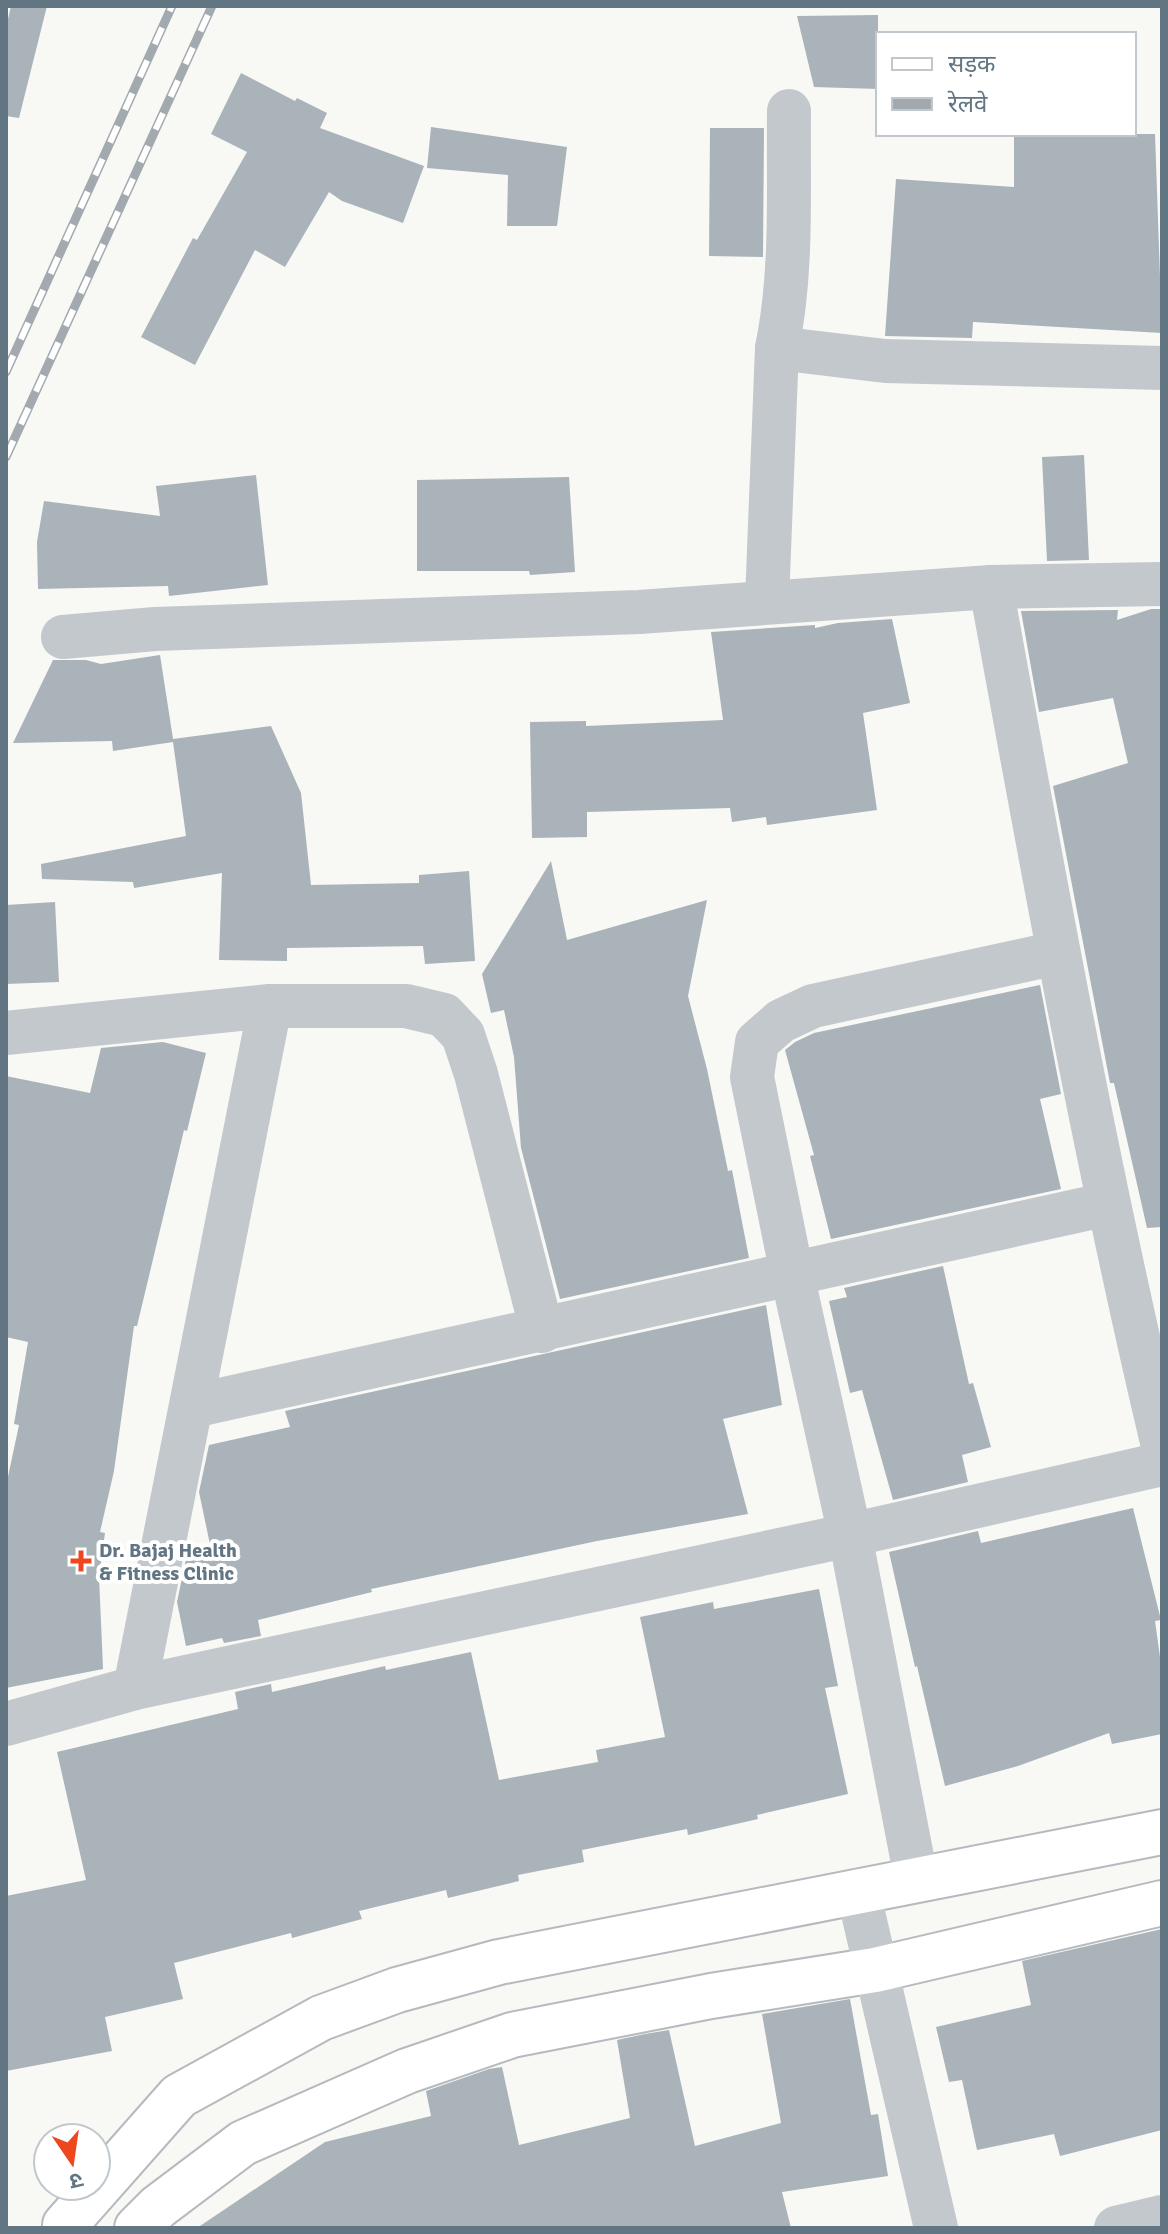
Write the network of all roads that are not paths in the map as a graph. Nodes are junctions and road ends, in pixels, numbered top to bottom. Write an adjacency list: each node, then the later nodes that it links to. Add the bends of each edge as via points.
1 (789, 111): 2 (street, via 785,309)
2 (777, 348): 3 (street, via 885,361); 6 (street)
3 (1162, 368)
4 (1162, 584): 5 (street)
5 (991, 587): 6 (street); 8 (street)
6 (767, 601): 7 (street, via 639,612 155,629)
7 (63, 637)
8 (1057, 953): 11 (street); 12 (street, via 813,1006 781,1021 757,1042 752,1077)
9 (270, 1006): 10 (street); 13 (street, via 406,1006 444,1015 463,1035); 14 (street)
10 (6, 1033)
11 (1108, 1204): 12 (street); 15 (street)
12 (792, 1274): 13 (street); 17 (street)
13 (542, 1331): 14 (street)
14 (193, 1406): 18 (street)
15 (1162, 1442)
16 (1162, 1464): 17 (street)
17 (850, 1535): 18 (street); 21 (street)
18 (135, 1688): 19 (street)
19 (6, 1724)
20 (1162, 1832): 21 (main road)
21 (916, 1878): 22 (main road)
22 (858, 1891): 24 (street); 26 (main road, via 499,1962 321,2018 179,2096)
23 (1162, 1903): 24 (main road)
24 (875, 1970): 27 (main road, via 512,2035 407,2071 243,2143); 28 (street)
25 (1162, 2217): 29 (street)
26 (64, 2227)
27 (137, 2228)
28 (936, 2228)
29 (1116, 2228)

